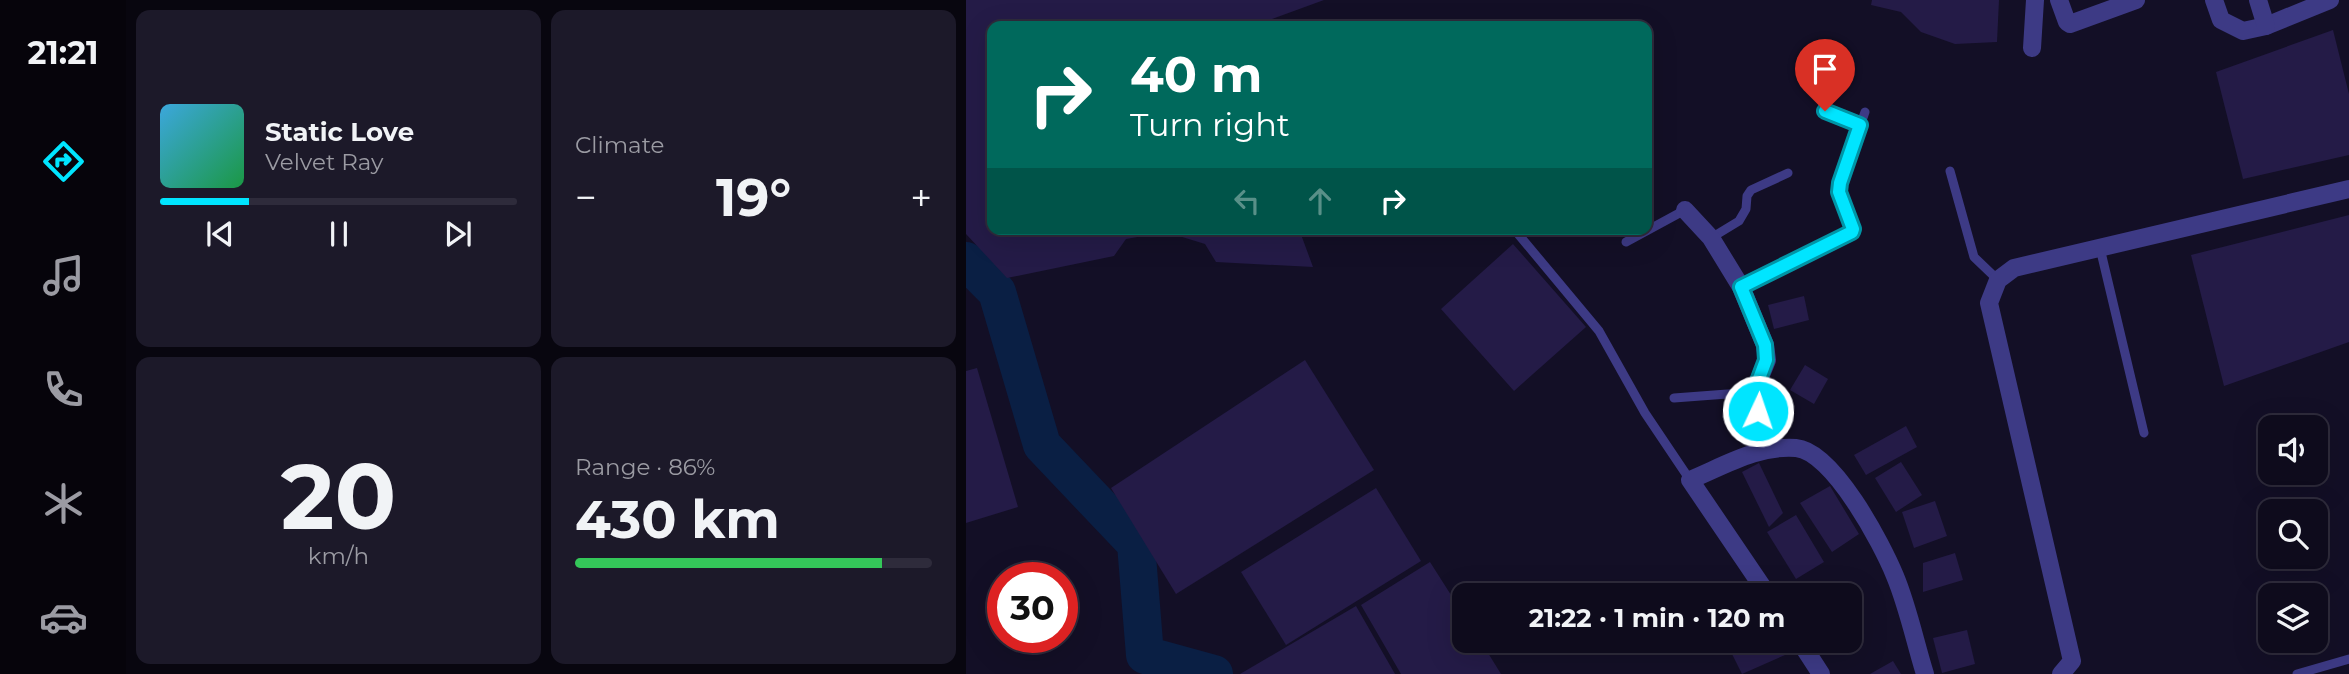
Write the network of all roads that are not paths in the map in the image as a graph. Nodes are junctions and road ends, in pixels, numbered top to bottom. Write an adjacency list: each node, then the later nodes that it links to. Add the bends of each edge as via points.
1 (2035, 0): 9 (street)
2 (2059, 0): 3 (street, via 2070,24)
3 (2136, 0)
4 (2214, 0): 8 (street, via 2221,20 2243,31)
5 (2258, 0): 8 (street)
6 (2330, 0): 7 (street)
7 (2305, 5): 8 (street)
8 (2266, 26)
9 (2032, 48)
10 (1833, 50): 12 (lane, via 1821,89 1825,111)
11 (1865, 112): 12 (lane)
12 (1860, 125): 24 (lane, via 1839,192 1852,232)
13 (1950, 171): 23 (lane, via 1974,257)
14 (1788, 173): 20 (lane, via 1751,190 1739,221)
15 (2349, 188): 22 (street)
16 (1685, 210): 17 (lane); 20 (street)
17 (1652, 228)
18 (1519, 235): 29 (lane, via 1599,331)
19 (1639, 235): 21 (lane)
20 (1711, 238): 24 (street)
21 (1626, 242)
22 (2101, 248): 23 (street, via 2014,268); 27 (lane)
23 (1998, 280): 35 (street, via 1989,303 2072,661)
24 (1741, 287): 25 (street, via 1765,345 1766,360)
25 (1754, 392): 26 (lane); 28 (street)
26 (1674, 398)
27 (2144, 433)
28 (1766, 448): 29 (street); 34 (street, via 1800,448 1827,463 1858,507 1895,576)
29 (1690, 480): 30 (street)
30 (1760, 583)
31 (1807, 653): 33 (street)
32 (2349, 659): 36 (lane)
33 (1821, 674)
34 (1925, 674)
35 (2061, 674)
36 (2297, 674)

